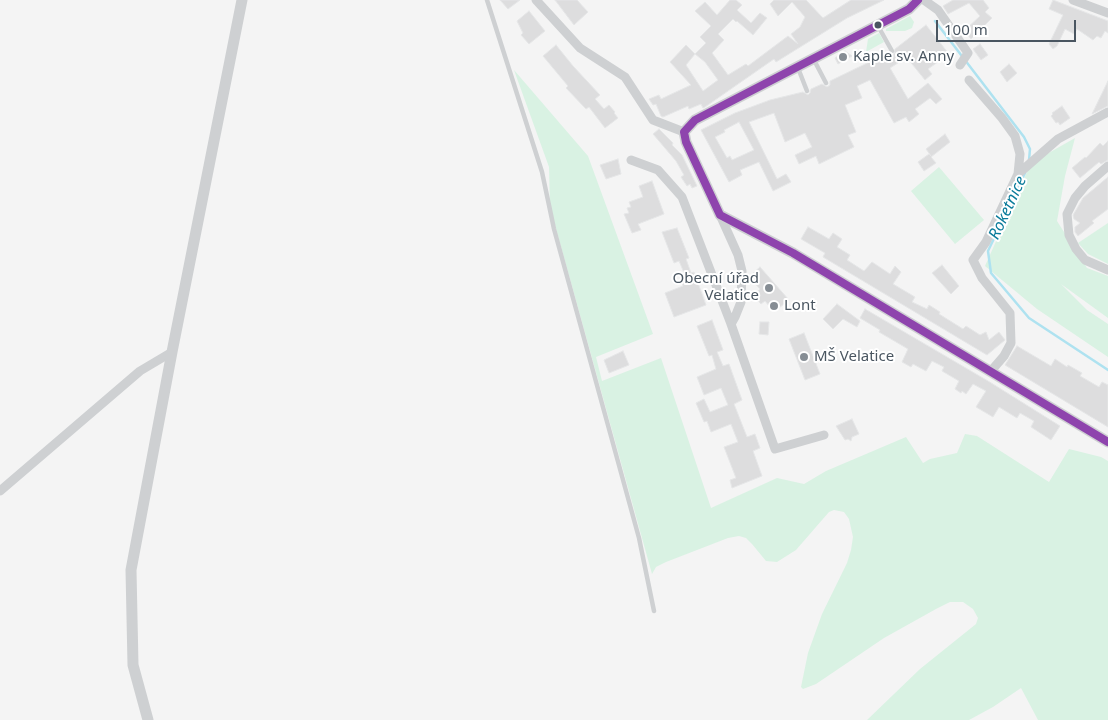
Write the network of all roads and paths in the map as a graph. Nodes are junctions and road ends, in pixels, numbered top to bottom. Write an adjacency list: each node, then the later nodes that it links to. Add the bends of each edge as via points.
1 (242, 0): 24 (street)
2 (487, 0): 29 (lane, via 542,172 554,229 639,538)
3 (536, 0): 17 (street, via 580,48 624,77 653,120)
4 (918, 0): 8 (street, via 909,9)
5 (924, 0): 11 (street, via 938,10 968,52)
6 (1073, 0): 7 (street)
7 (1108, 13)
8 (877, 25): 9 (lane); 10 (street)
9 (892, 51)
10 (813, 59): 12 (street); 14 (lane)
11 (962, 61)
12 (798, 66): 15 (lane); 17 (street, via 695,120)
13 (969, 80): 20 (street, via 1015,136 1020,154)
14 (826, 83)
15 (807, 91)
16 (1108, 112): 20 (street, via 1058,139)
17 (684, 132): 21 (street)
18 (631, 160): 23 (street, via 658,170 682,196)
19 (1108, 166): 22 (street, via 1084,186 1067,214 1069,235 1076,249 1085,260)
20 (1018, 174): 25 (street, via 974,260 982,278 1010,313 1011,343)
21 (720, 215): 23 (street, via 742,271 743,302); 25 (street, via 793,253)
22 (1108, 270)
23 (731, 324): 26 (street, via 775,449)
24 (172, 352): 28 (street, via 140,371); 30 (street, via 131,570 133,665)
25 (991, 371): 27 (street)
26 (824, 435)
27 (1108, 442)
28 (0, 491)
29 (654, 611)
30 (148, 720)

